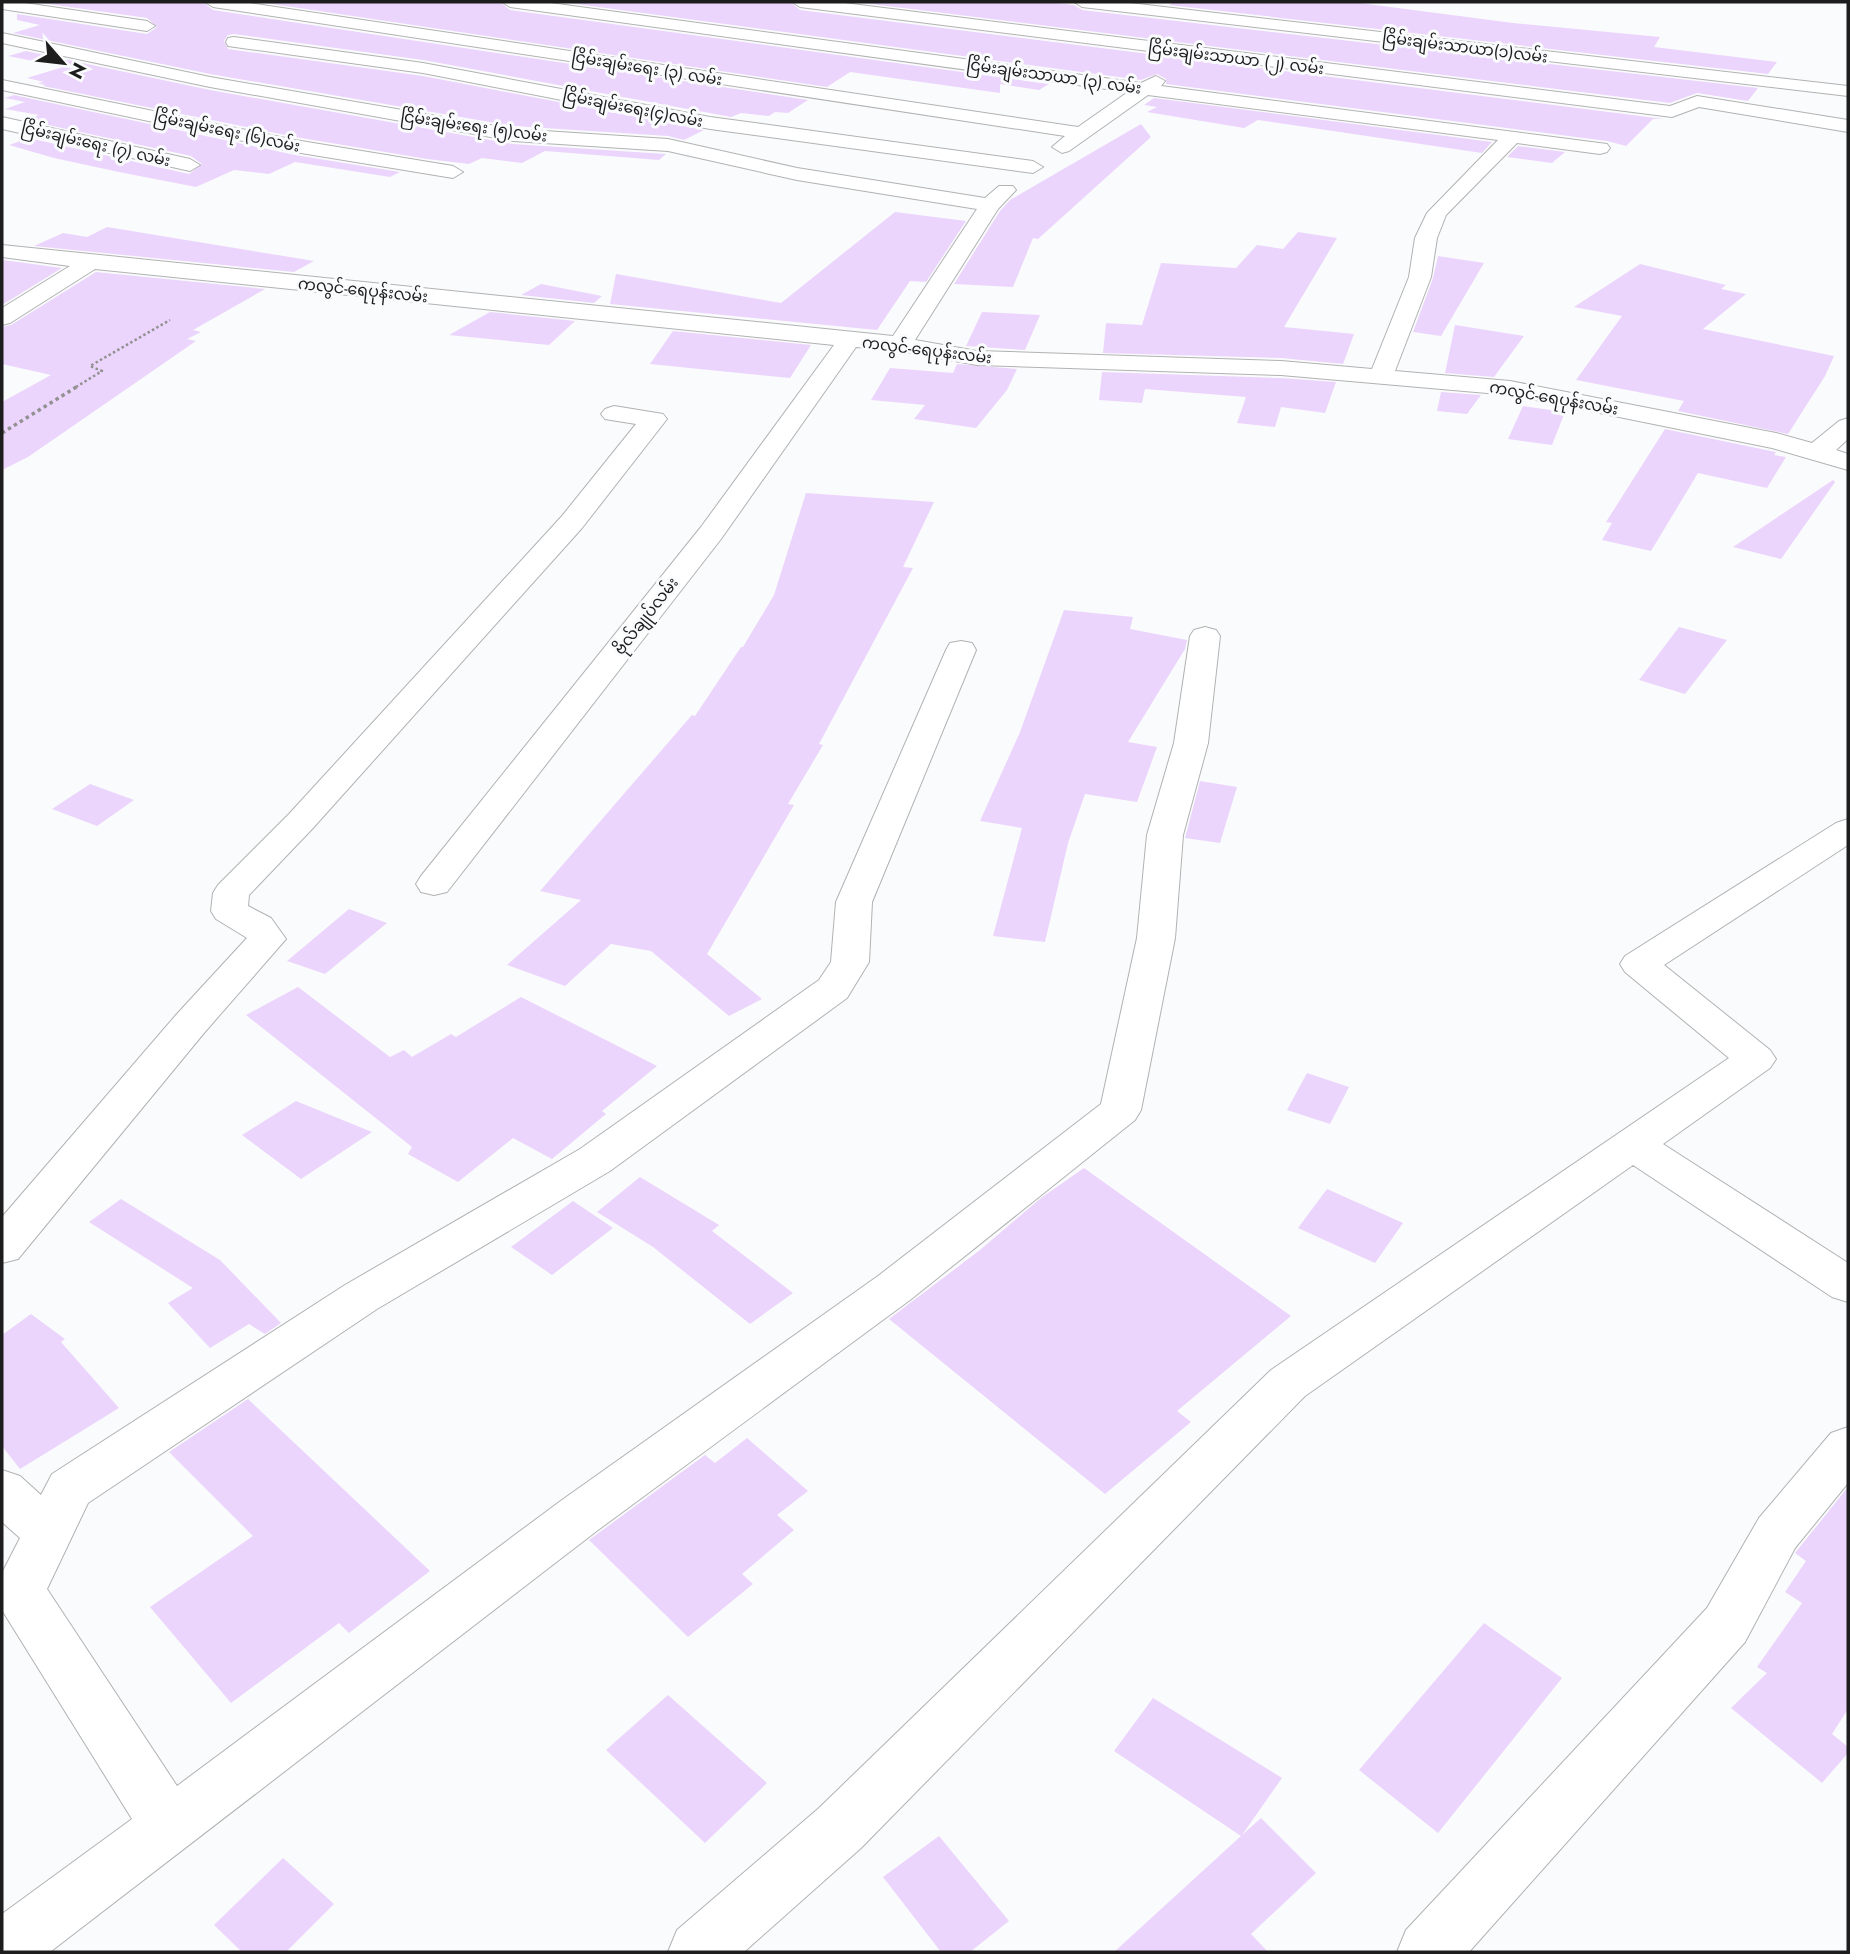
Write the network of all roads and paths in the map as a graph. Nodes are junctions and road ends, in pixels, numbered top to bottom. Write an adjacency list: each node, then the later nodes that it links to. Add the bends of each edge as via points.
1 (212, 2): 15 (street, ငြိမ်းချမ်းရေး (၃) လမ်း)
2 (510, 2): 9 (street, ငြိမ်းချမ်းသာယာ (၃) လမ်း)
3 (604, 2): 9 (street)
4 (800, 2): 10 (street, ငြိမ်းချမ်းသာယာ (၂) လမ်း)
5 (940, 2): 10 (street)
6 (1082, 2): 11 (street, ငြိမ်းချမ်းသာယာ(၁)လမ်း)
7 (1261, 2): 11 (street)
8 (13, 6): 12 (street)
9 (582, 11): 16 (street, ငြိမ်းချမ်းသာယာ (၃) လမ်း)
10 (912, 16): 16 (street); 17 (street, ငြိမ်းချမ်းသာယာ (၂) လမ်း)
11 (1237, 20): 17 (street); 21 (street, ငြိမ်းချမ်းသာယာ(၁)လမ်း)
12 (147, 26)
13 (2, 38): 30 (street, ငြိမ်းချမ်းရေး (၅)လမ်း, via 210,82 513,135 668,145 797,174)
14 (234, 42): 18 (street, ငြိမ်းချမ်းရေး(၄)လမ်း)
15 (497, 44): 18 (street); 24 (street, ငြိမ်းချမ်းရေး (၃) လမ်း)
16 (851, 48): 20 (street, ငြိမ်းချမ်းသာယာ (၃) လမ်း)
17 (1194, 53): 20 (street); 23 (street, ငြိမ်းချမ်းသာယာ (၂) လမ်း, via 1672,112 1697,101)
18 (424, 68): 28 (street, ငြိမ်းချမ်းရေး(၄)လမ်း, via 710,123)
19 (2, 85): 29 (street, ငြိမ်းချမ်းရေး (၆)လမ်း, via 295,146)
20 (1145, 89): 24 (street); 25 (street, ငြိမ်းချမ်းသာယာ (၃) လမ်း)
21 (1848, 91)
22 (2, 123): 27 (street, ငြိမ်းချမ်းရေး (၇) လမ်း)
23 (1848, 126)
24 (1083, 133): 28 (street)
25 (1512, 137): 26 (street, ငြိမ်းချမ်းသာယာ (၃) လမ်း); 37 (street, via 1437,213 1426,238 1420,277)
26 (1600, 148)
27 (190, 165)
28 (1033, 167): 30 (street)
29 (453, 172)
30 (990, 205): 36 (street)
31 (2, 251): 32 (street, ကလွင်-ရေပုန်းလမ်း)
32 (91, 262): 33 (street); 35 (street, ကလွင်-ရေပုန်းလမ်း)
33 (2, 318)
34 (170, 320): 40 (path, via 90,366 102,371)
35 (849, 341): 36 (street, ကလွင်-ရေပုန်းလမ်း); 46 (street, ဗိုလ်ချုပ်လမ်း, via 711,533)
36 (900, 344): 37 (street, ကလွင်-ရေပုန်းလမ်း, via 977,358 1280,368)
37 (1381, 377): 41 (street, ကလွင်-ရေပုန်းလမ်း, via 1510,388)
38 (614, 414): 48 (street, via 654,419 572,522 302,821 231,893 229,911 258,926 267,939)
39 (1848, 426): 41 (street)
40 (2, 433)
41 (1817, 453): 42 (street, ကလွင်-ရေပုန်းလမ်း)
42 (1848, 462)
43 (1205, 636): 53 (street, via 1191,743 1165,835 1156,938 1120,1110 894,1288 580,1515)
44 (961, 650): 52 (street, via 854,902 850,962 833,989 595,1160 362,1297 70,1489)
45 (1848, 830): 47 (street, via 1639,964 1756,1059)
46 (434, 884)
47 (1634, 1145): 49 (street); 55 (street, via 1288,1383 840,1828)
48 (2, 1247)
49 (1848, 1284)
50 (1848, 1447): 56 (street, via 1777,1533 1726,1625)
51 (2, 1491): 52 (street)
52 (49, 1533): 53 (street, via 19,1592)
53 (170, 1826): 54 (street)
54 (2, 1951)
55 (699, 1952)
56 (1428, 1952)

